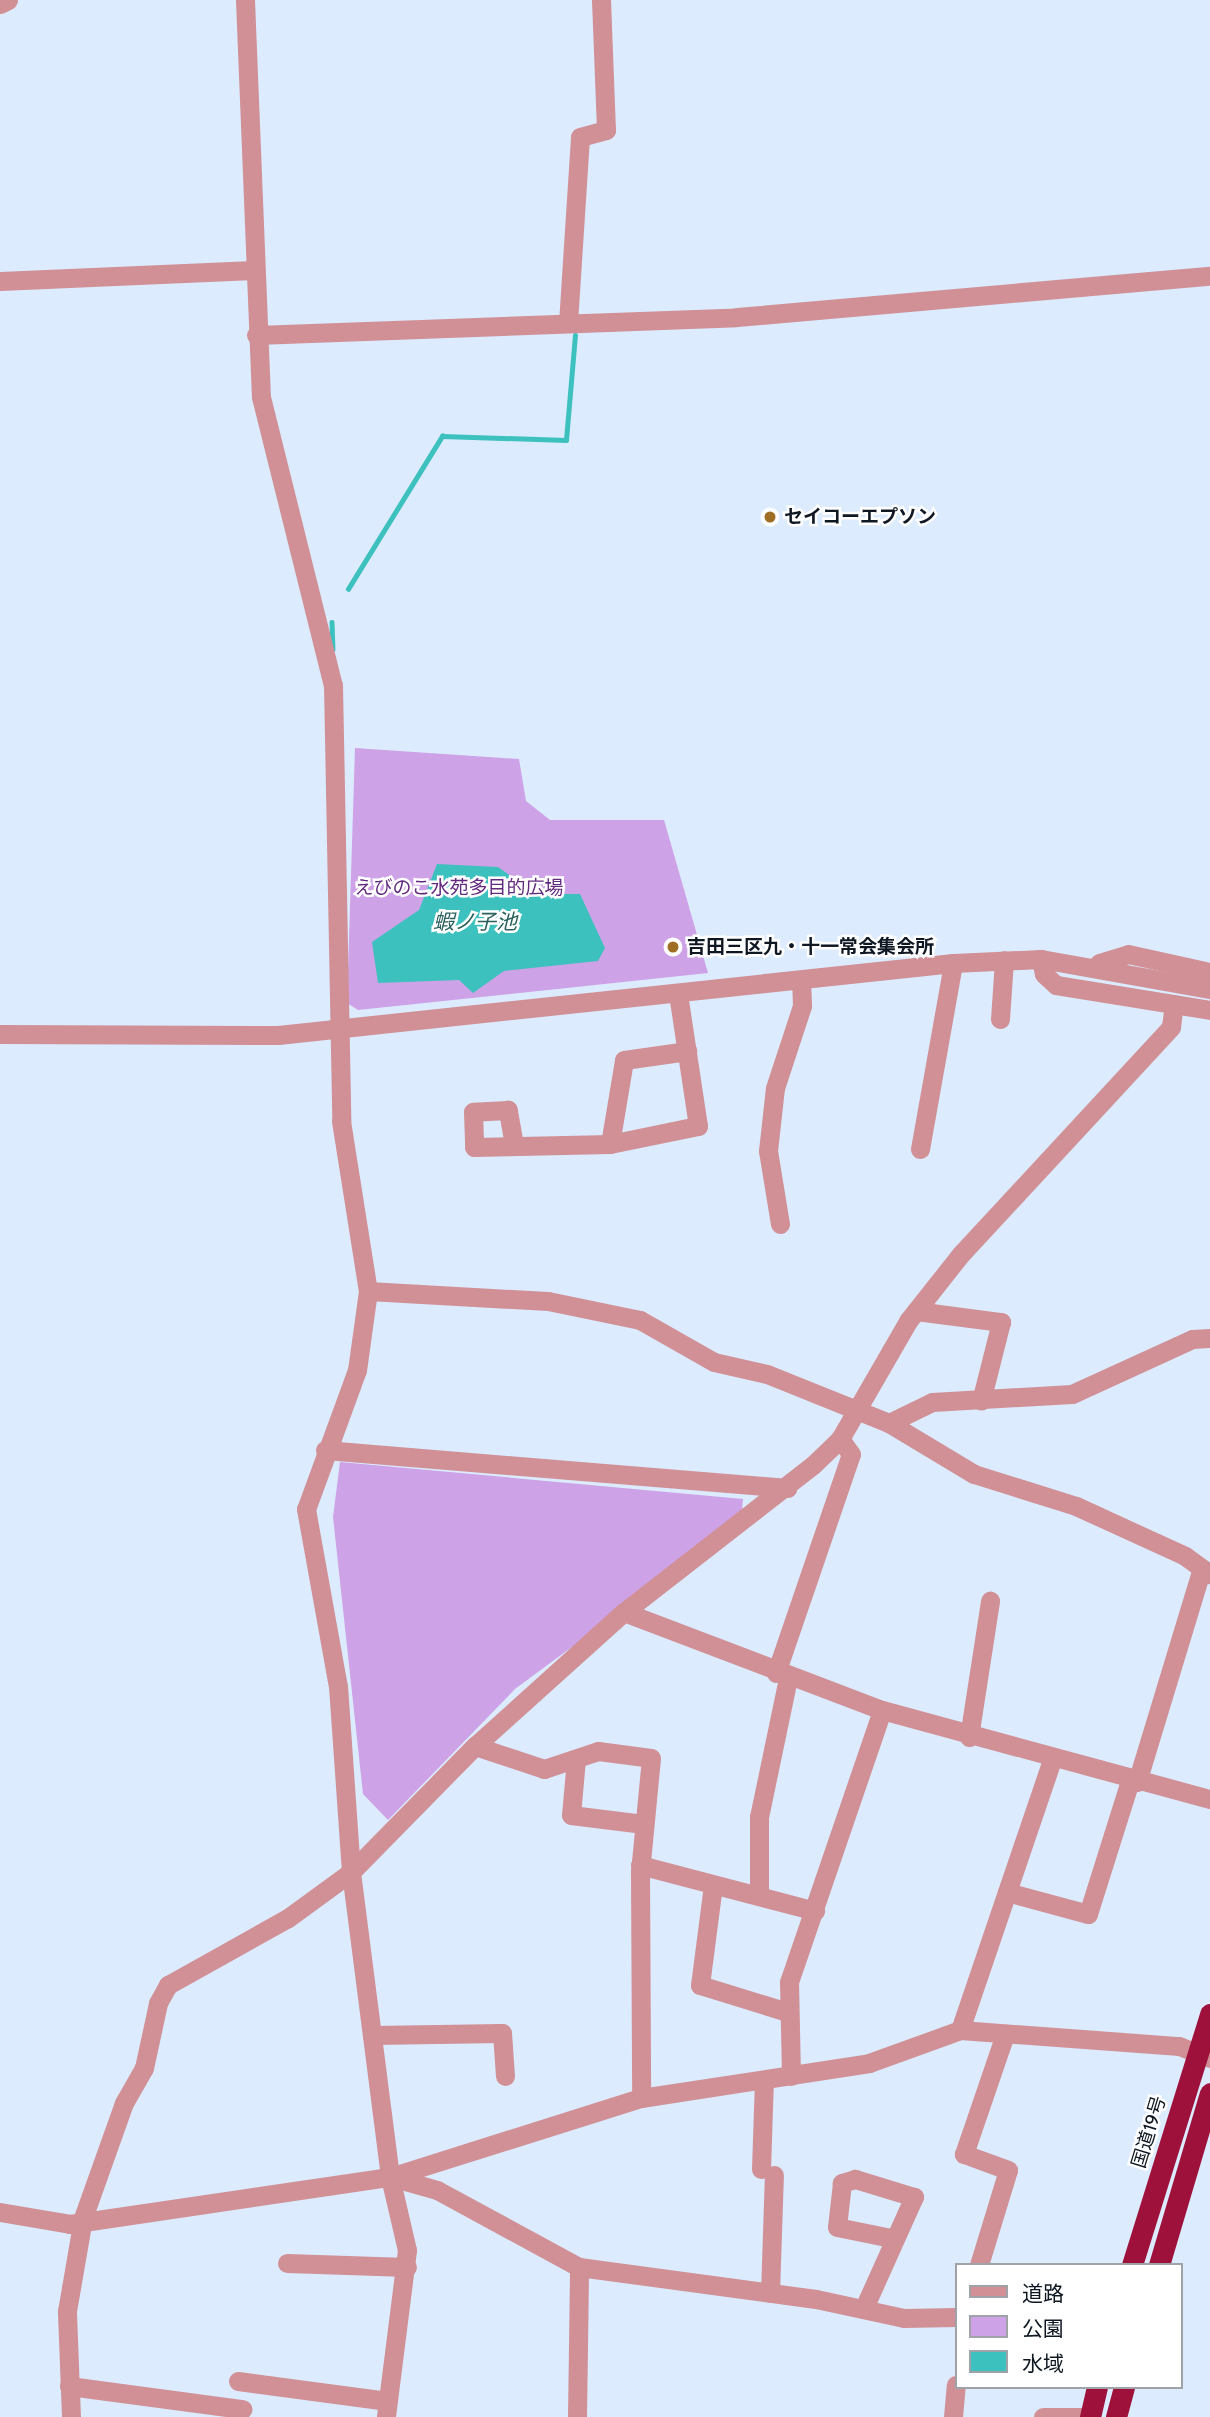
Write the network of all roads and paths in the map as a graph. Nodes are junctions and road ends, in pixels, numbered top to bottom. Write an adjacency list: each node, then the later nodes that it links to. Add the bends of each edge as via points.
1 (8, 0): 4 (street)
2 (245, 0): 5 (street)
3 (601, 0): 8 (street, via 606,130 580,136)
4 (0, 4)
5 (254, 270): 7 (street); 9 (street)
6 (1210, 276): 8 (street, via 837,311)
7 (0, 281)
8 (568, 323): 9 (street)
9 (256, 335): 21 (street, via 272,456 323,624 333,685)
10 (1041, 959): 11 (street); 13 (street); 18 (street, via 1044,974 1056,985)
11 (1004, 960): 12 (street); 20 (street)
12 (953, 962): 15 (street); 26 (street)
13 (1095, 965): 14 (street, via 1128,954); 16 (street)
14 (1210, 972)
15 (801, 980): 17 (street); 27 (street, via 802,1006 775,1087 768,1152)
16 (1210, 989)
17 (678, 993): 21 (street); 23 (street)
18 (1174, 1004): 19 (street); 29 (street, via 1171,1027)
19 (1210, 1010)
20 (1000, 1019)
21 (339, 1029): 22 (street, via 278,1035); 28 (street, via 348,1188)
22 (0, 1034)
23 (687, 1051): 24 (street, via 624,1060); 24 (street, via 698,1126)
24 (610, 1144): 25 (street)
25 (514, 1145)
26 (920, 1149)
27 (780, 1224)
28 (368, 1291): 32 (street, via 548,1301 640,1320 714,1362 767,1374); 35 (street, via 357,1370)
29 (916, 1311): 31 (street, via 1001,1322); 32 (street)
30 (1210, 1339): 31 (street, via 1192,1339 1072,1394)
31 (981, 1401): 33 (street, via 932,1402)
32 (853, 1409): 33 (street); 34 (street)
33 (889, 1423): 37 (street, via 974,1474 1076,1506 1185,1556)
34 (840, 1439): 36 (street); 40 (street, via 851,1454)
35 (325, 1450): 36 (street); 50 (street, via 306,1509 347,1750)
36 (787, 1488): 39 (street)
37 (1205, 1573): 46 (street)
38 (990, 1601): 42 (street)
39 (624, 1612): 40 (street); 43 (street)
40 (782, 1676): 41 (street); 52 (street, via 759,1817)
41 (882, 1710): 42 (street); 54 (street)
42 (969, 1737): 45 (street)
43 (475, 1746): 44 (street, via 544,1769); 50 (street)
44 (576, 1759): 48 (street, via 571,1815); 48 (street, via 598,1751 651,1758)
45 (1052, 1760): 46 (street); 53 (street)
46 (1133, 1782): 47 (street); 53 (street, via 1088,1914)
47 (1210, 1799)
48 (643, 1824): 49 (street)
49 (640, 1865): 51 (street); 65 (street)
50 (351, 1872): 59 (street); 68 (street, via 288,1918 168,1985 158,2003 144,2068 124,2103)
51 (713, 1885): 52 (street); 55 (street, via 700,1985)
52 (759, 1892): 54 (street)
53 (1007, 1892): 57 (street)
54 (815, 1911): 55 (street, via 789,1982)
55 (787, 2012): 62 (street)
56 (1210, 2014): 60 (highway, 国道19号)
57 (960, 2030): 58 (street); 62 (street, via 869,2063)
58 (1004, 2034): 60 (street, via 1166,2044); 71 (street, via 964,2154 1007,2170)
59 (372, 2035): 61 (street, via 502,2034); 66 (street)
60 (1204, 2055): 72 (highway, 国道19号)
61 (505, 2076)
62 (791, 2076): 63 (street)
63 (764, 2080): 65 (street); 76 (street)
64 (1210, 2093): 73 (highway)
65 (641, 2098): 66 (street)
66 (390, 2177): 68 (street); 74 (street); 75 (street, via 437,2190)
67 (0, 2212): 68 (street, via 70,2224)
68 (83, 2218): 80 (street, via 67,2311)
69 (891, 2238): 77 (street)
70 (287, 2263): 74 (street)
71 (980, 2263)
72 (1133, 2263)
73 (1160, 2263)
74 (407, 2267): 85 (street)
75 (579, 2267): 76 (street); 87 (street)
76 (770, 2293): 77 (street)
77 (864, 2308): 78 (street, via 904,2318)
78 (954, 2317)
79 (238, 2381): 85 (street)
80 (69, 2386): 84 (street); 86 (street)
81 (956, 2389): 88 (street)
82 (1096, 2389): 90 (highway)
83 (1123, 2389): 91 (highway)
84 (242, 2409)
85 (387, 2409)
86 (71, 2417)
87 (577, 2417)
88 (953, 2417)
89 (1044, 2417): 90 (street)
90 (1087, 2417)
91 (1116, 2417)

